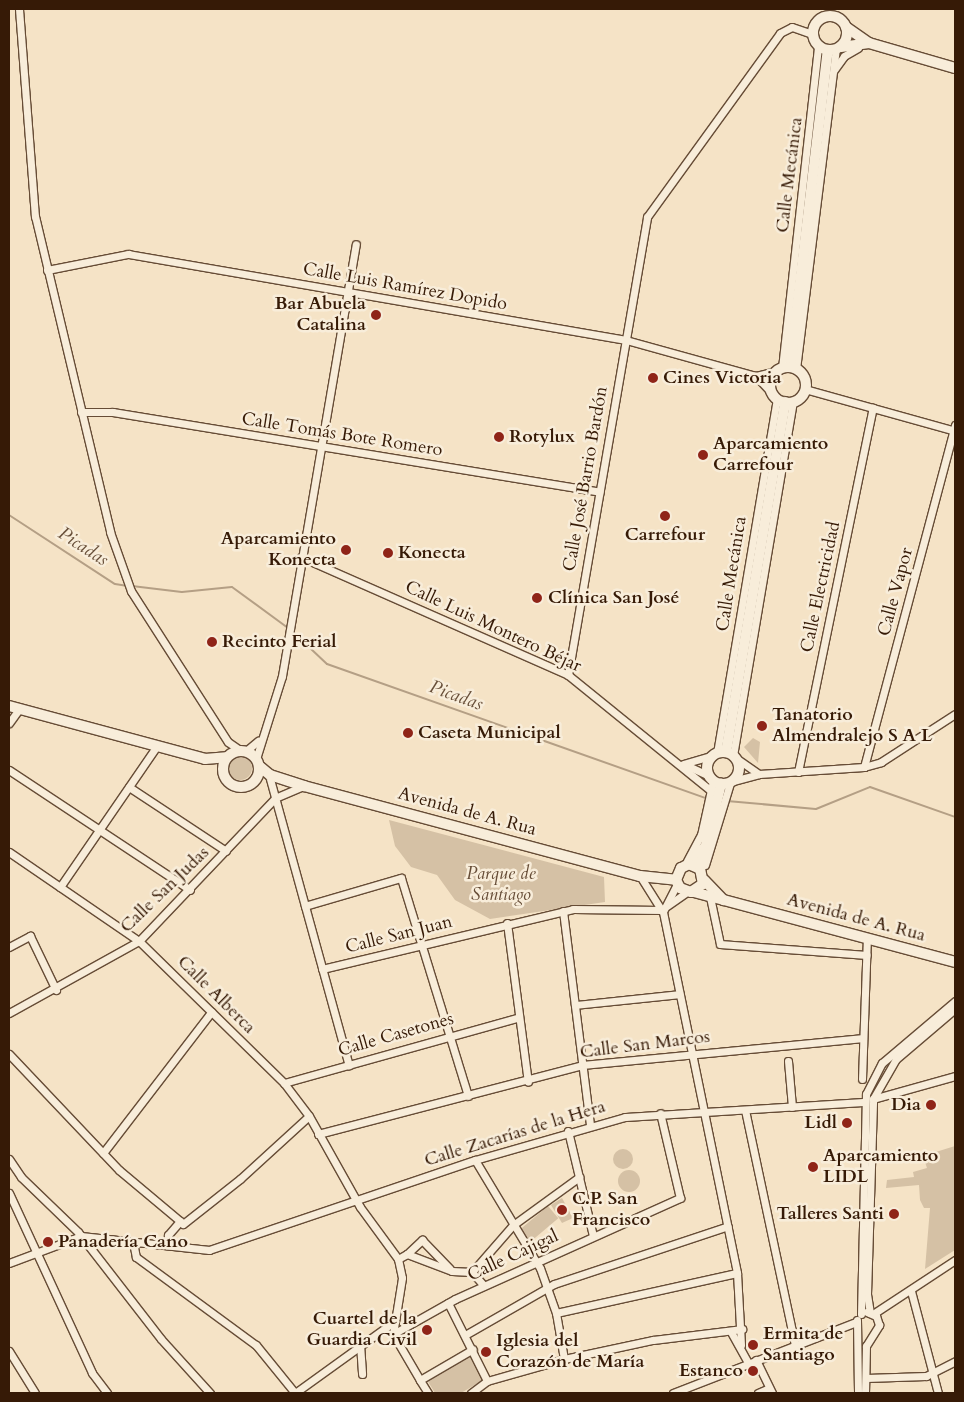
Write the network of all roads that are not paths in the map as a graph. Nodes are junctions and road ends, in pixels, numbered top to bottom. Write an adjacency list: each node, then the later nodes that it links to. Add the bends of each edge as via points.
1 (20, 9): 12 (street, via 35,216)
2 (824, 13): 3 (street); 5 (street)
3 (835, 13): 4 (street)
4 (846, 27): 6 (street); 8 (street)
5 (812, 34): 7 (street); 14 (street, Calle José Barrio Bardón, via 792,27 780,33 655,200 642,237)
6 (869, 43): 8 (street); 9 (street); 10 (street, via 844,56)
7 (818, 46): 8 (street); 15 (street, Calle Mecánica)
8 (835, 49): 10 (street, Calle Mecánica); 15 (street)
9 (955, 68)
10 (832, 73): 15 (street, Calle Mecánica)
11 (356, 244): 13 (street)
12 (47, 270): 13 (street, Calle Luis Ramírez Dopido, via 128,254); 20 (street)
13 (348, 292): 14 (street, Calle Luis Ramírez Dopido); 22 (street)
14 (626, 340): 16 (street, Calle Luis Ramírez Dopido); 23 (street, Calle José Barrio Bardón)
15 (786, 369): 16 (street, Calle Luis Ramírez Dopido); 17 (street, via 804,378); 18 (street)
16 (756, 376): 18 (street)
17 (805, 389): 18 (street); 19 (street)
18 (782, 399): 34 (street)
19 (873, 408): 21 (street); 42 (street, Calle Electricidad)
20 (81, 412): 22 (street, Calle Tomás Bote Romero, via 113,412); 31 (street, via 110,532 131,591)
21 (955, 429): 39 (street, Calle Vapor)
22 (322, 447): 23 (street, Calle Tomás Bote Romero); 24 (street)
23 (599, 492): 25 (street, Calle José Barrio Bardón)
24 (302, 557): 25 (street, Calle Luis Montero Béjar); 30 (street, via 276,702)
25 (568, 675): 38 (street, Calle Luis Montero Béjar)
26 (9, 706): 27 (street)
27 (19, 709): 29 (street); 32 (street)
28 (955, 714): 39 (street, via 881,762)
29 (9, 723)
30 (260, 739): 33 (street); 37 (street)
31 (228, 742): 33 (street); 35 (street)
32 (157, 746): 36 (street); 48 (street)
33 (243, 750): 35 (street); 37 (street)
34 (725, 755): 38 (street); 43 (street); 49 (street, via 707,765); 49 (street, via 739,773)
35 (227, 756): 36 (street); 41 (street)
36 (205, 759): 41 (street)
37 (258, 762): 44 (street); 46 (street, Avenida de A. Rua)
38 (683, 764): 49 (street, Calle Luis Montero Béjar); 49 (street, Calle Luis Montero Béjar)
39 (864, 767): 42 (street)
40 (9, 770): 52 (street)
41 (222, 771): 44 (street, via 236,786)
42 (798, 772): 43 (street)
43 (759, 774): 49 (street)
44 (256, 779): 45 (street, Avenida de A. Rua)
45 (270, 779): 46 (street, Avenida de A. Rua); 51 (street)
46 (286, 780): 47 (street, Avenida de A. Rua); 50 (street)
47 (304, 786): 50 (street, Calle San Judas); 58 (street, Avenida de A. Rua)
48 (129, 787): 52 (street); 54 (street)
49 (719, 791): 53 (street); 56 (street); 57 (street)
50 (283, 792): 51 (street, Calle San Judas)
51 (275, 798): 54 (street, Calle San Judas); 65 (street)
52 (100, 830): 60 (street); 61 (street)
53 (704, 848): 56 (street); 57 (street)
54 (226, 851): 61 (street, Calle San Judas)
55 (9, 852): 60 (street, Calle Alberca)
56 (685, 866): 57 (street); 58 (street, Avenida de A. Rua); 59 (street)
57 (702, 874): 62 (street); 64 (street)
58 (640, 876): 59 (street, Avenida de A. Rua); 67 (street)
59 (677, 882): 62 (street); 67 (street)
60 (60, 887): 70 (street, Calle Alberca)
61 (190, 890): 70 (street, Calle San Judas)
62 (690, 892): 63 (street, Avenida de A. Rua); 67 (street)
63 (710, 897): 64 (street, Avenida de A. Rua); 73 (street, via 720,944)
64 (724, 900): 69 (street, Avenida de A. Rua)
65 (305, 906): 71 (street, via 401,878); 75 (street)
66 (563, 911): 67 (street, Calle San Juan, via 606,906); 68 (street, Calle San Juan); 79 (street)
67 (662, 911): 77 (street)
68 (507, 923): 71 (street, Calle San Juan); 83 (street)
69 (868, 938): 73 (street); 74 (street, Avenida de A. Rua)
70 (139, 941): 76 (street, Calle San Judas); 81 (street, Calle Alberca)
71 (420, 945): 75 (street, Calle San Juan); 84 (street)
72 (9, 947): 76 (street, via 30,936)
73 (866, 955): 85 (street)
74 (954, 963)
75 (322, 969): 89 (street)
76 (56, 990): 82 (street, Calle San Judas)
77 (679, 994): 79 (street); 87 (street)
78 (955, 1001): 97 (street, via 882,1063)
79 (575, 1005): 90 (street)
80 (955, 1009): 96 (street, via 896,1059)
81 (211, 1012): 94 (street, Calle Alberca); 106 (street)
82 (9, 1014)
83 (517, 1018): 84 (street, Calle Casetones); 93 (street)
84 (449, 1036): 89 (street, Calle Casetones); 95 (street)
85 (863, 1038): 87 (street, Calle San Marcos); 92 (street)
86 (9, 1054): 106 (street)
87 (693, 1054): 90 (street, Calle San Marcos); 100 (street)
88 (788, 1061): 98 (street)
89 (348, 1064): 94 (street, Calle Casetones)
90 (583, 1065): 93 (street, Calle San Marcos); 103 (street)
91 (955, 1076): 96 (street)
92 (862, 1078)
93 (528, 1082): 95 (street, Calle San Marcos)
94 (284, 1083): 102 (street, Calle Alberca)
95 (468, 1096): 105 (street, Calle San Marcos)
96 (873, 1099): 134 (street, via 866,1294)
97 (864, 1102): 98 (street, Calle Zacarías de la Hera); 136 (street)
98 (792, 1107): 99 (street, Calle Zacarías de la Hera)
99 (745, 1110): 100 (street, Calle Zacarías de la Hera); 149 (street)
100 (705, 1112): 101 (street, Calle Zacarías de la Hera); 114 (street)
101 (660, 1114): 103 (street, Calle Zacarías de la Hera); 116 (street, Calle Cajigal, via 680,1198)
102 (309, 1116): 105 (street, Calle Alberca); 112 (street, via 240,1179 183,1224)
103 (590, 1124): 104 (street, Calle Zacarías de la Hera)
104 (568, 1131): 108 (street, Calle Zacarías de la Hera); 109 (street)
105 (318, 1134): 111 (street, Calle Alberca)
106 (103, 1153): 112 (street)
107 (9, 1159): 115 (street)
108 (475, 1160): 111 (street, Calle Zacarías de la Hera); 113 (street)
109 (579, 1177): 113 (street); 116 (street)
110 (9, 1193): 119 (street)
111 (358, 1202): 118 (street, Calle Zacarías de la Hera, via 209,1250); 121 (street, Calle Alberca)
112 (180, 1221): 118 (street, via 168,1235)
113 (513, 1225): 123 (street); 126 (street)
114 (728, 1226): 127 (street); 129 (street)
115 (81, 1236): 117 (street, Calle Zacarías de la Hera); 119 (street); 164 (street, via 161,1339)
116 (593, 1236): 123 (street, Calle Cajigal)
117 (133, 1242): 118 (street, Calle Zacarías de la Hera); 165 (street, via 136,1257 246,1336)
118 (167, 1245)
119 (39, 1252): 124 (street); 163 (street, via 92,1373)
120 (407, 1254): 121 (street); 125 (street); 125 (street, via 422,1240)
121 (398, 1260): 135 (street, via 402,1278)
122 (955, 1260): 130 (street)
123 (535, 1262): 128 (street, Calle Cajigal); 129 (street)
124 (9, 1263)
125 (452, 1271): 126 (street)
126 (472, 1272): 128 (street)
127 (736, 1273): 133 (street); 141 (street)
128 (484, 1286): 131 (street, Calle Cajigal)
129 (548, 1288): 133 (street); 145 (street)
130 (911, 1291): 132 (street); 157 (street)
131 (448, 1303): 140 (street, Calle Cajigal); 145 (street)
132 (891, 1304): 134 (street); 138 (street)
133 (556, 1313): 152 (street)
134 (872, 1313): 136 (street); 138 (street)
135 (396, 1314): 139 (street); 140 (street)
136 (861, 1314): 137 (street)
137 (856, 1322): 143 (street); 149 (street)
138 (879, 1322): 146 (street)
139 (392, 1323): 144 (street); 147 (street)
140 (404, 1328): 144 (street, Calle Cajigal)
141 (742, 1329): 142 (street); 148 (street)
142 (731, 1332): 148 (street); 152 (street, via 652,1340)
143 (859, 1333): 146 (street); 170 (street)
144 (393, 1334): 159 (street)
145 (465, 1335): 150 (street)
146 (871, 1336): 158 (street)
147 (360, 1344): 156 (street); 165 (street)
148 (741, 1345): 155 (street)
149 (795, 1345): 153 (street)
150 (473, 1349): 159 (street); 160 (street)
151 (9, 1351): 162 (street)
152 (564, 1359): 160 (street)
153 (756, 1360): 155 (street); 161 (street)
154 (955, 1361): 157 (street)
155 (748, 1363): 168 (street)
156 (362, 1374)
157 (933, 1374): 158 (street); 172 (street)
158 (866, 1378): 171 (street)
159 (420, 1380): 166 (street)
160 (487, 1382): 167 (street)
161 (770, 1391): 169 (street)
162 (35, 1393)
163 (107, 1393)
164 (210, 1393)
165 (295, 1393)
166 (428, 1393)
167 (471, 1393)
168 (673, 1393)
169 (758, 1393)
170 (858, 1393)
171 (865, 1393)
172 (938, 1393)

